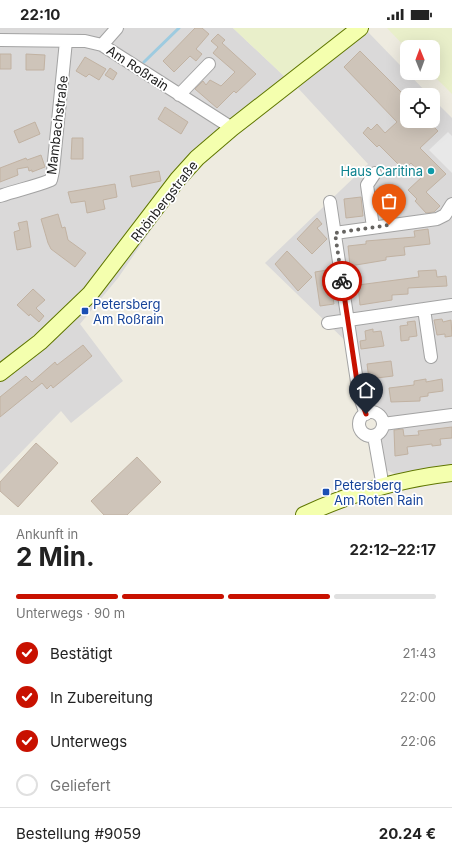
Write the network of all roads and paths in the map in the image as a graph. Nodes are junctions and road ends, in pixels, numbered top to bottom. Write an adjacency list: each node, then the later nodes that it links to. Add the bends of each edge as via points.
1 (117, 28): 5 (street)
2 (360, 28): 8 (street, Rhönbergstraße)
3 (0, 40): 4 (street, Am Roßrain)
4 (66, 41): 5 (street, Am Roßrain, via 85,41); 10 (street, Mambachstraße, via 54,172 51,180)
5 (102, 45): 7 (street, Am Roßrain)
6 (209, 64): 7 (street, Am Roßrain)
7 (179, 95): 8 (street, Am Roßrain)
8 (232, 128): 20 (street, Rhönbergstraße, via 197,158 178,179 90,294 40,342)
9 (375, 173): 13 (street, via 367,185)
10 (0, 196)
11 (330, 202): 14 (street)
12 (452, 204): 13 (street, via 445,215 437,219)
13 (373, 227): 14 (street)
14 (335, 233): 17 (street)
15 (452, 305): 16 (street)
16 (424, 309): 17 (street); 19 (street)
17 (348, 320): 18 (street); 21 (street, via 359,395)
18 (328, 323)
19 (431, 357)
20 (0, 373)
21 (366, 414): 23 (street, via 375,413); 24 (street, via 359,426 365,434)
22 (452, 415): 23 (street)
23 (383, 424): 24 (street, via 381,431)
24 (374, 436): 26 (street)
25 (452, 473): 26 (street)
26 (382, 487): 27 (street)
27 (304, 515)

